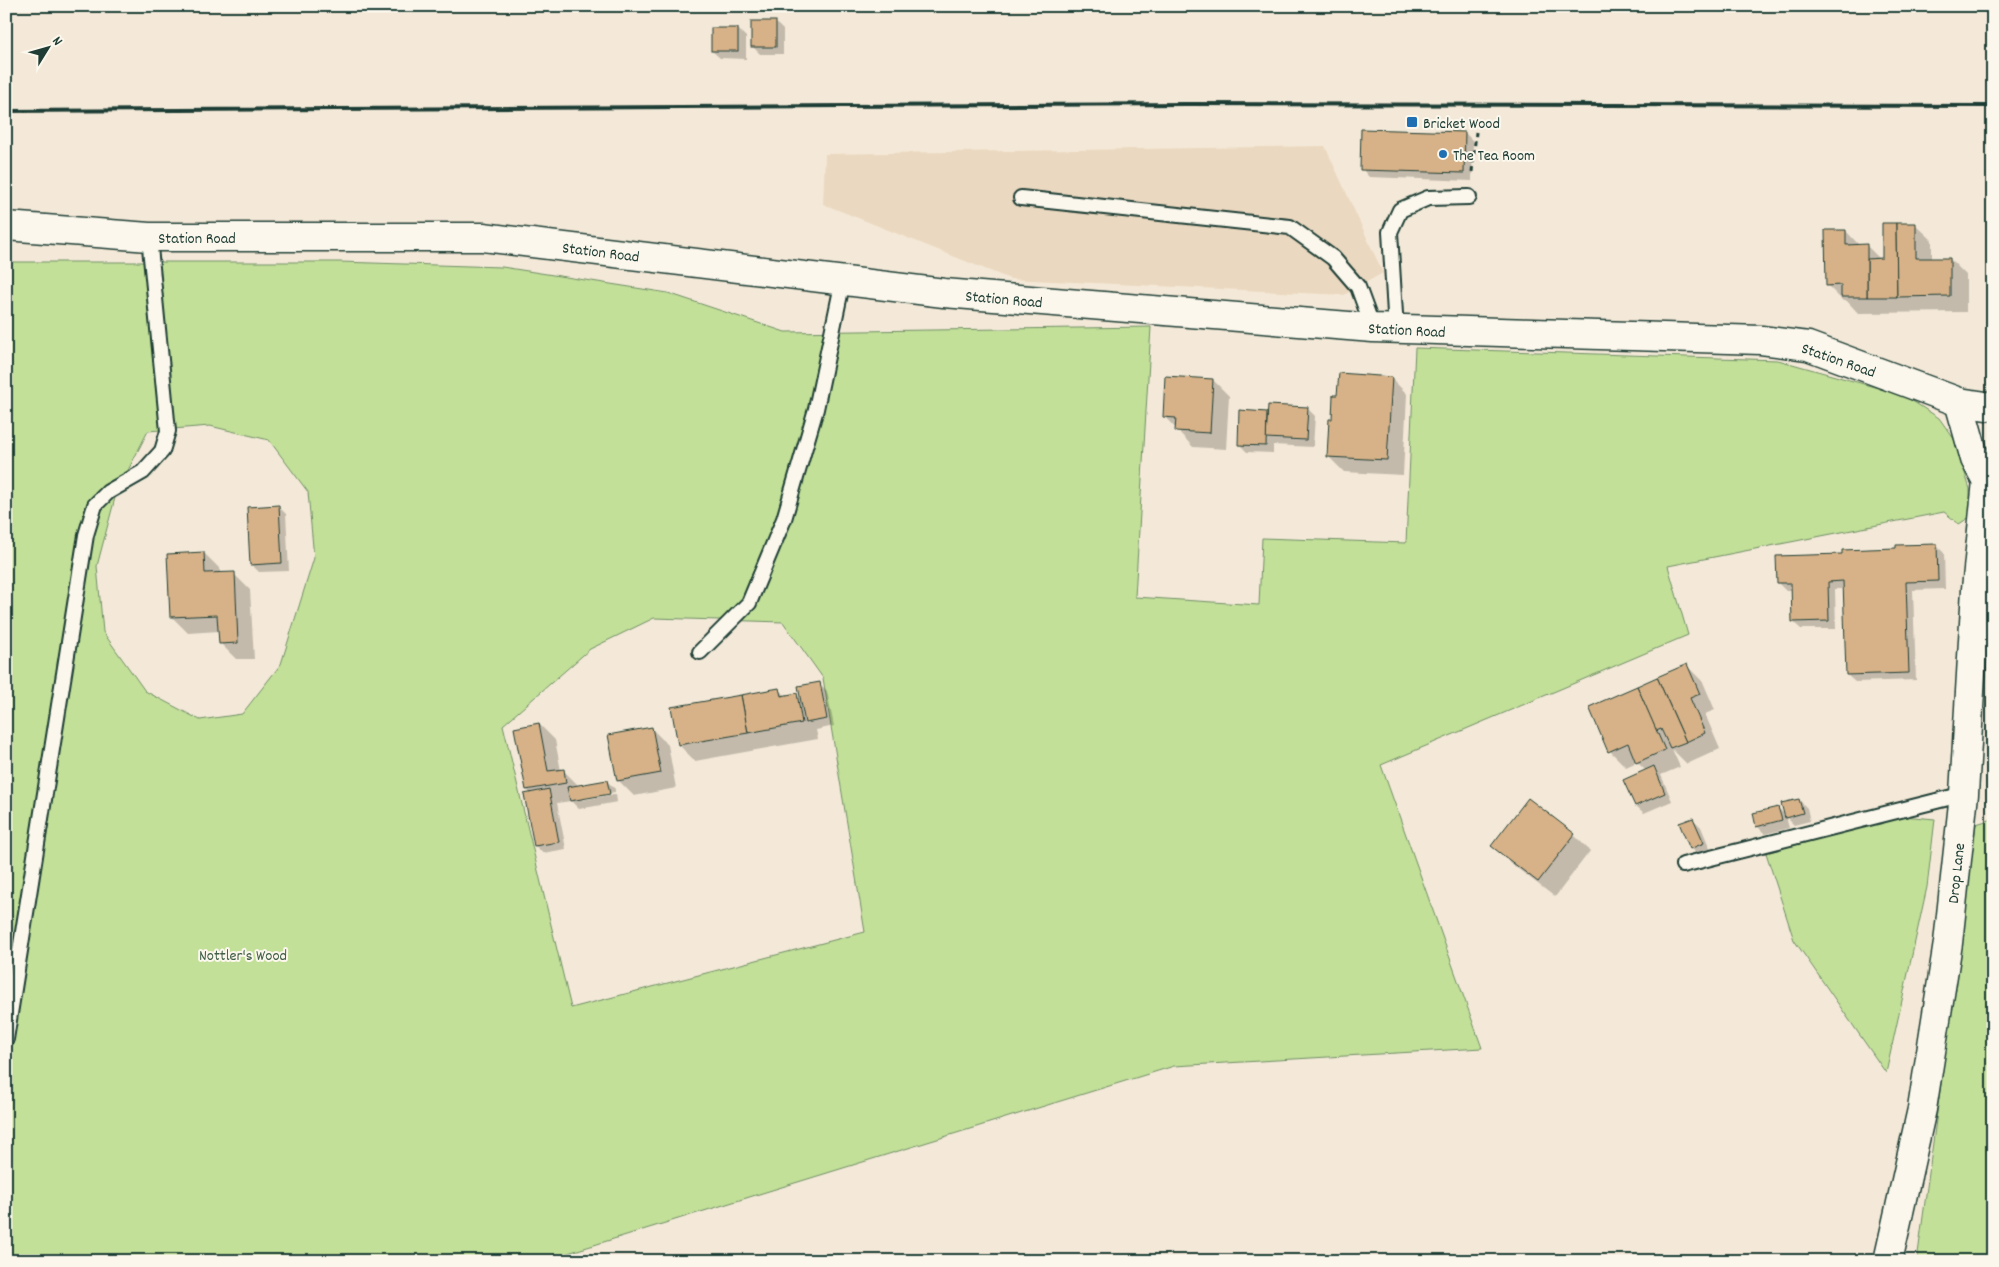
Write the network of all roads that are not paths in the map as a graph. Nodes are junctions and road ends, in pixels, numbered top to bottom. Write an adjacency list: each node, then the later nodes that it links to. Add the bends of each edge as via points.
1 (1469, 197): 6 (lane, via 1428,198 1400,210 1390,232)
2 (1020, 198): 6 (lane, via 1290,227 1333,258 1358,287)
3 (6, 226): 4 (street, Station Road)
4 (149, 237): 5 (street, Station Road, via 483,237); 13 (lane, via 168,431 162,451 143,472 108,492 95,505 86,535)
5 (844, 280): 6 (street, Station Road, via 944,293); 10 (lane, via 816,409 784,519 748,604)
6 (1384, 329): 7 (street, Station Road, via 1761,340 1808,346)
7 (1958, 402): 8 (street, Station Road); 9 (street, Drop Lane, via 1975,459)
8 (1993, 407)
9 (1990, 478): 11 (street, Drop Lane, via 1976,589)
10 (700, 652)
11 (1964, 794): 12 (lane); 14 (street, Drop Lane, via 1948,943 1922,1109)
12 (1683, 865)
13 (6, 1039)
14 (1888, 1261)

